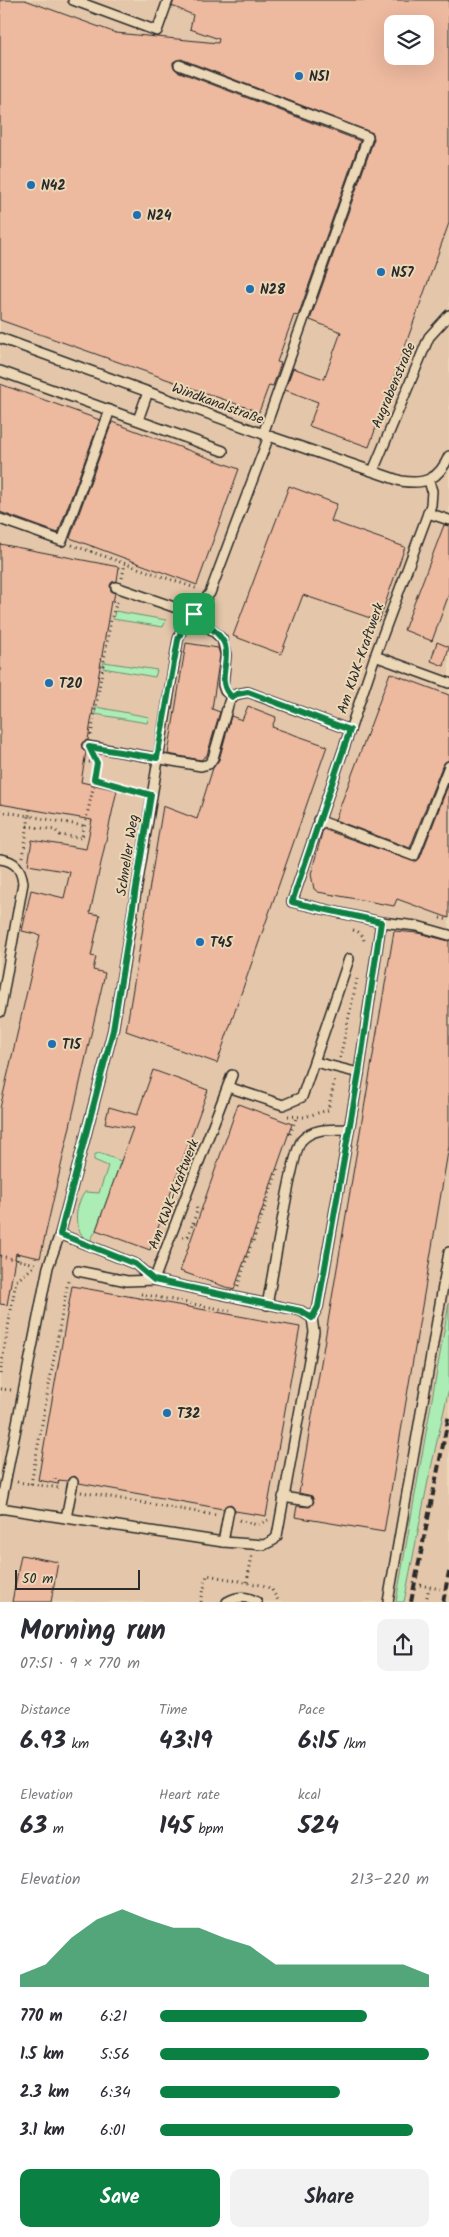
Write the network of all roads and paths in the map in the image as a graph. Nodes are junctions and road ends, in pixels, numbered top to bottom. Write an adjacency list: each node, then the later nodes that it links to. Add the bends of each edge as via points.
1 (73, 0): 2 (lane, via 157,31)
2 (168, 0)
3 (179, 65): 10 (lane, Schneller Weg, via 368,137)
4 (449, 316): 13 (lane, Augrabenstraße, via 429,337)
5 (0, 338): 7 (lane, Windkanalstraße)
6 (0, 371): 8 (lane)
7 (148, 392): 9 (lane); 10 (lane, Windkanalstraße)
8 (110, 410): 9 (lane); 16 (lane, via 62,541)
9 (138, 420): 11 (lane)
10 (266, 435): 13 (lane, Windkanalstraße); 22 (lane, Schneller Weg)
11 (224, 451)
12 (449, 456): 14 (lane, via 442,470)
13 (372, 471): 14 (lane, Windkanalstraße, via 401,481)
14 (428, 481): 15 (lane, Am KWK-Kraftwerk, via 432,491)
15 (428, 513): 17 (lane); 25 (lane, Am KWK-Kraftwerk)
16 (0, 519)
17 (449, 520)
18 (70, 544): 20 (path)
19 (93, 546): 20 (path)
20 (91, 552): 22 (path)
21 (116, 587): 24 (lane)
22 (210, 593): 24 (lane, Schneller Weg)
23 (116, 604): 29 (path)
24 (194, 614): 27 (lane, via 222,639 226,655 223,685); 30 (lane, Schneller Weg, via 183,626 178,640)
25 (375, 656): 26 (lane); 28 (lane, Am KWK-Kraftwerk)
26 (449, 683)
27 (232, 697): 28 (lane, via 248,692); 30 (lane, via 214,758 209,764 201,766)
28 (350, 730): 40 (lane, Am KWK-Kraftwerk)
29 (88, 747): 30 (lane); 32 (path)
30 (157, 758): 35 (lane, Schneller Weg)
31 (84, 762): 32 (path)
32 (97, 763): 34 (path)
33 (449, 766): 40 (lane, via 414,856)
34 (94, 779): 35 (path); 42 (path)
35 (151, 795): 60 (lane, Schneller Weg, via 113,1030)
36 (30, 809): 38 (path)
37 (0, 811): 38 (path)
38 (29, 816): 39 (path); 41 (path)
39 (50, 820): 42 (path); 43 (path)
40 (318, 820): 46 (lane, Am KWK-Kraftwerk, via 292,902)
41 (27, 826): 43 (path); 45 (path)
42 (84, 826): 43 (path, via 82,838 60,835)
43 (48, 829)
44 (0, 859): 45 (lane, via 14,862)
45 (22, 874): 49 (lane, via 22,896)
46 (381, 922): 47 (lane, via 417,926); 51 (lane)
47 (449, 935)
48 (349, 959): 50 (lane)
49 (0, 1012)
50 (315, 1062): 51 (lane); 53 (lane, via 302,1096 284,1105)
51 (359, 1073): 55 (lane)
52 (232, 1074): 53 (lane, Am KWK-Kraftwerk)
53 (228, 1086): 68 (lane, Am KWK-Kraftwerk)
54 (296, 1118): 56 (path)
55 (348, 1129): 72 (lane, via 313,1131 300,1141 288,1189); 74 (lane, via 318,1307)
56 (290, 1135)
57 (281, 1162): 71 (path)
58 (198, 1211): 59 (path)
59 (193, 1223)
60 (60, 1234): 66 (lane, Schneller Weg); 68 (lane, via 135,1264)
61 (449, 1252): 95 (lane)
62 (18, 1253): 64 (path)
63 (0, 1256): 64 (path)
64 (16, 1260): 65 (path)
65 (37, 1264): 66 (path); 75 (path, via 16,1281)
66 (48, 1267): 76 (lane, Schneller Weg)
67 (78, 1271): 68 (lane, via 127,1281)
68 (154, 1280): 71 (lane)
69 (68, 1281): 77 (path)
70 (133, 1293): 73 (path)
71 (234, 1297): 72 (lane)
72 (268, 1305): 74 (lane, via 301,1311)
73 (236, 1312)
74 (312, 1318): 79 (lane, via 314,1332)
75 (0, 1374)
76 (6, 1481): 77 (path); 81 (lane, Schneller Weg)
77 (31, 1484): 78 (path)
78 (72, 1486): 82 (path); 84 (lane)
79 (284, 1497): 80 (lane); 86 (lane, via 277,1536 269,1543)
80 (308, 1501)
81 (0, 1508): 84 (lane)
82 (229, 1514): 83 (path, via 257,1524); 85 (lane)
83 (271, 1516)
84 (66, 1518): 85 (lane)
85 (223, 1542): 86 (lane)
86 (254, 1545): 87 (path)
87 (248, 1579)
88 (420, 1585): 89 (path)
89 (429, 1587): 90 (path); 96 (path)
90 (440, 1589)
91 (201, 1602): 94 (path, via 207,1575 266,1586)
92 (227, 1602): 93 (lane, via 238,1597)
93 (257, 1602)
94 (279, 1602)
95 (388, 1602)
96 (426, 1602)

